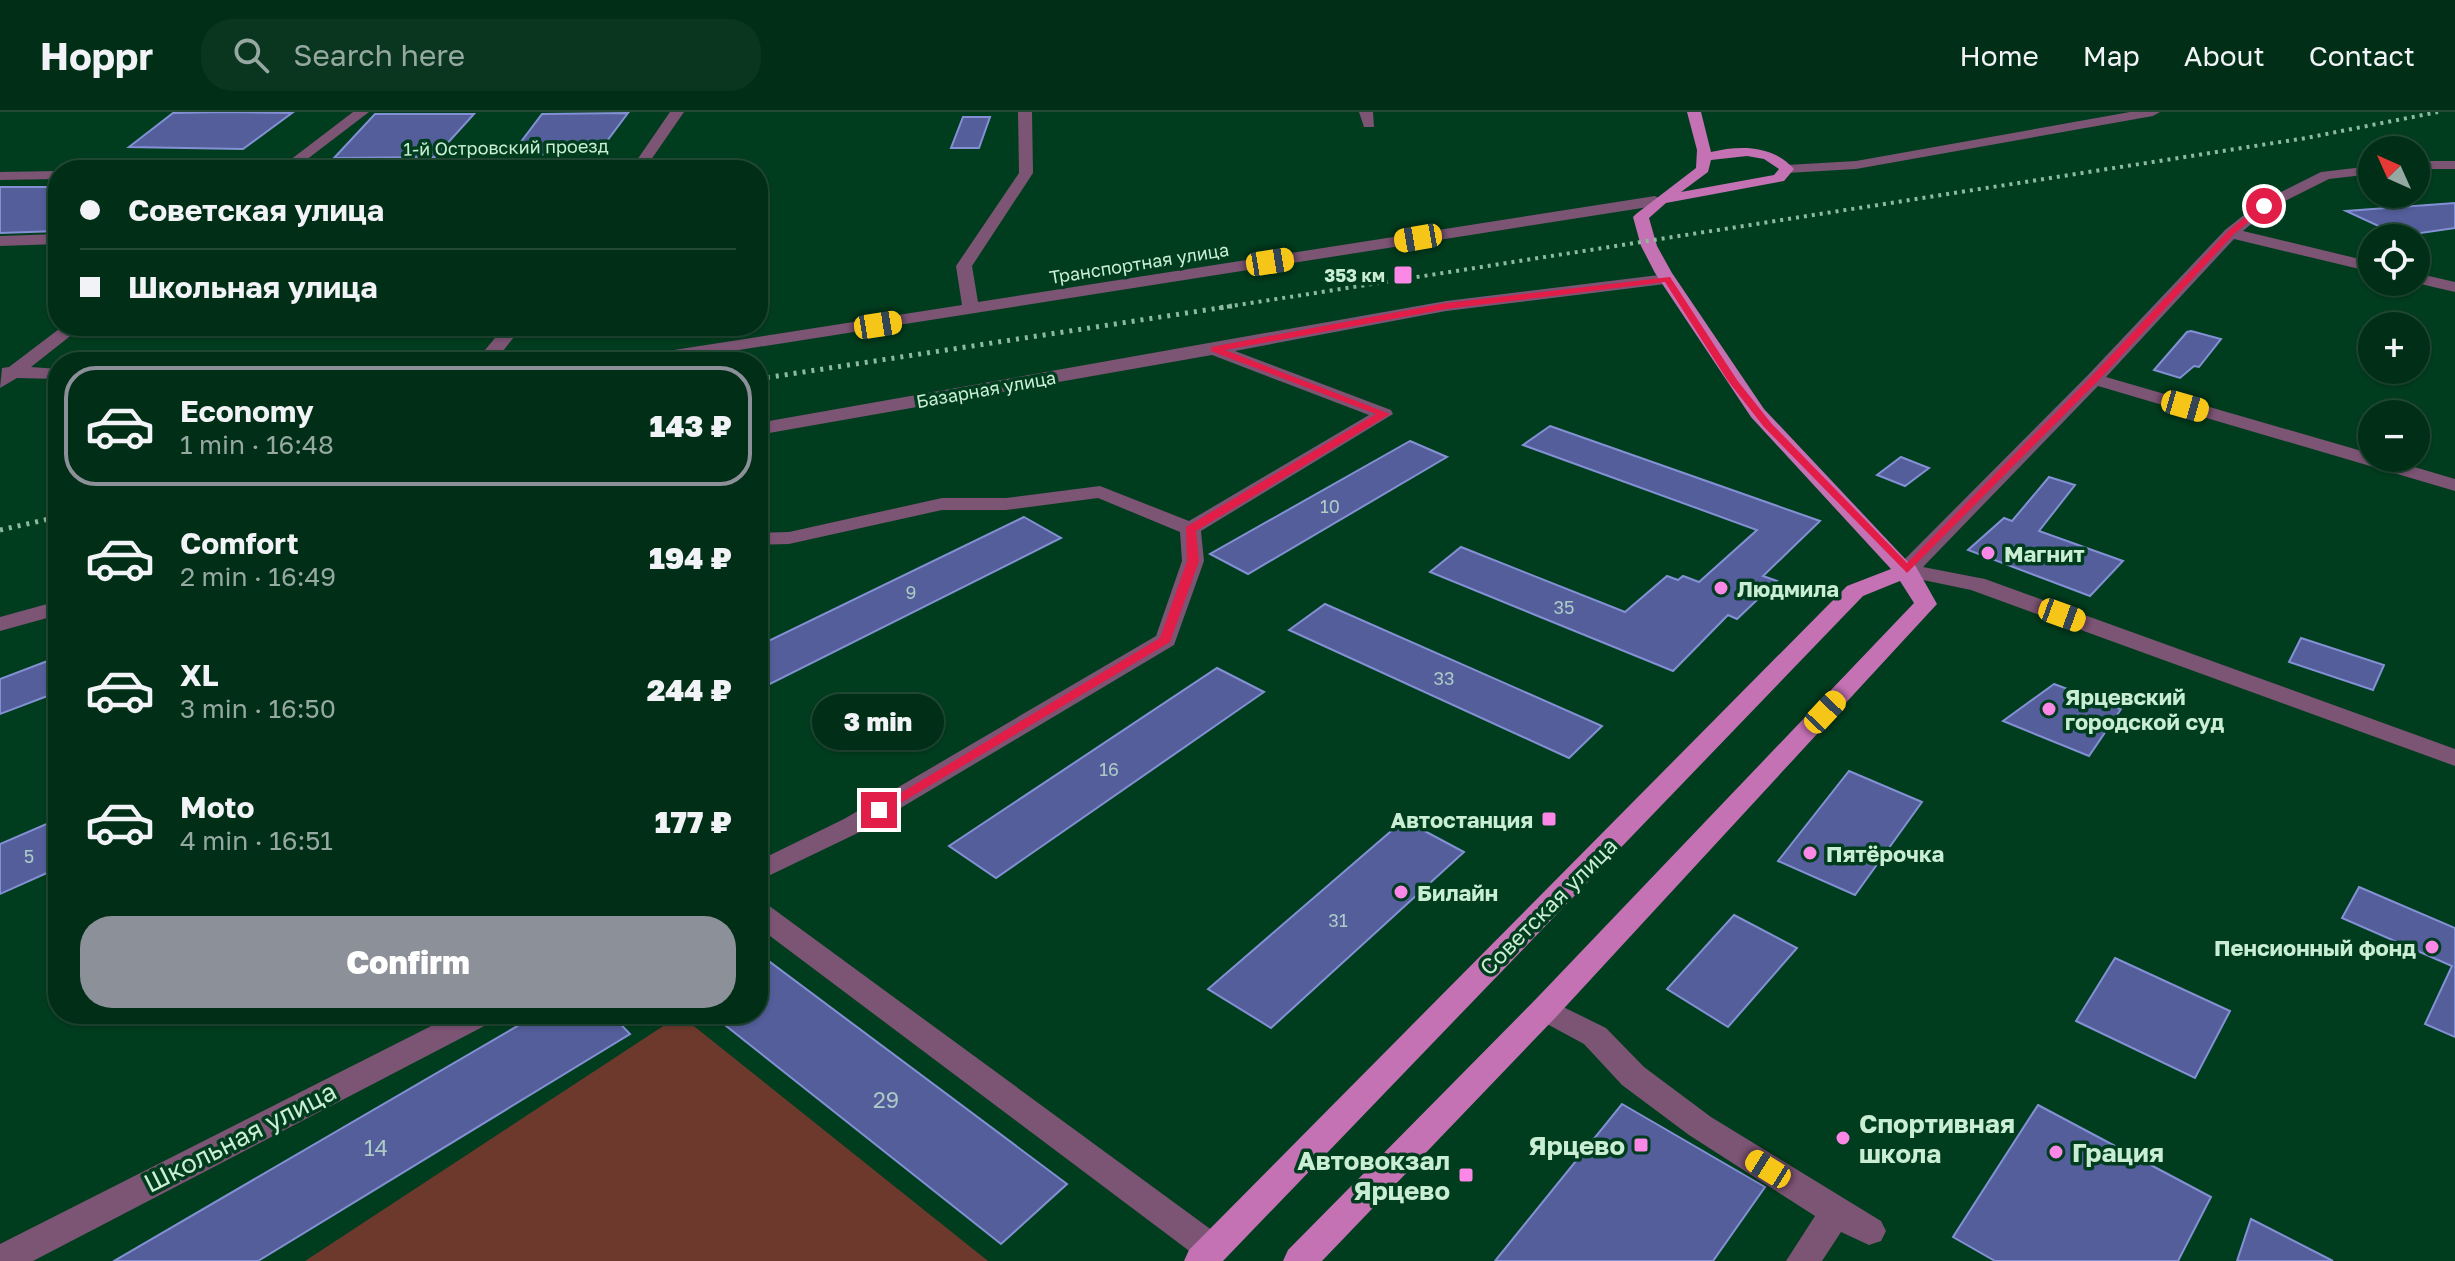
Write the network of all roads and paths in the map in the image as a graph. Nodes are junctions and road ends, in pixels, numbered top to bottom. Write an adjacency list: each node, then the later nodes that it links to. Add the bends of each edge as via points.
1 (362, 112): 9 (street)
2 (677, 112): 10 (street)
3 (1025, 112): 27 (street, via 1026,173 964,266)
4 (2153, 112): 6 (street)
5 (2059, 113): 6 (street)
6 (2093, 123): 14 (street, via 1856,165)
7 (1707, 128): 8 (main road); 11 (main road)
8 (1749, 152): 11 (main road, via 1722,152); 14 (main road)
9 (297, 160)
10 (645, 160)
11 (1703, 164): 18 (main road, via 1725,179); 19 (main road, via 1685,185)
12 (2430, 165): 13 (street)
13 (2455, 165)
14 (1787, 169): 18 (main road, via 1779,178)
15 (2358, 172): 20 (street, Советская улица, via 2326,175 2264,206)
16 (48, 175): 17 (street)
17 (0, 176)
18 (1756, 182): 19 (main road)
19 (1655, 201): 24 (main road, via 1641,217 1644,235); 27 (street, Транспортная улица)
20 (2231, 233): 23 (street); 35 (street, Советская улица)
21 (48, 239): 22 (street)
22 (0, 241)
23 (2358, 264)
24 (1667, 279): 30 (street, Базарная улица, via 1446,306); 40 (main road, via 1767,425)
25 (2430, 281): 26 (street)
26 (2455, 287)
27 (971, 310): 32 (street, Транспортная улица)
28 (60, 336): 34 (street)
29 (506, 336): 31 (street)
30 (1214, 349): 36 (street, Базарная улица); 38 (street, via 1384,414)
31 (492, 352)
32 (695, 352)
33 (48, 374): 34 (street)
34 (4, 375)
35 (2094, 379): 37 (street); 40 (street, Советская улица)
36 (768, 427)
37 (2455, 485)
38 (1190, 529): 39 (street, via 1100,492 1006,504 942,504); 44 (street, via 1193,561 1166,640 853,825)
39 (768, 539)
40 (1907, 570): 43 (street, via 1977,584); 46 (main road, via 1926,604); 50 (main road, Советская улица, via 1855,591)
41 (48, 611): 42 (street)
42 (0, 624)
43 (2455, 758)
44 (768, 867)
45 (768, 920): 50 (street)
46 (1545, 1009): 48 (street, via 1595,1036 1633,1076 1700,1126); 52 (main road)
47 (462, 1024): 51 (street, Школьная улица)
48 (1836, 1212): 49 (street); 53 (street)
49 (1869, 1231)
50 (1206, 1255)
51 (0, 1261)
52 (1300, 1261)
53 (1803, 1261)

